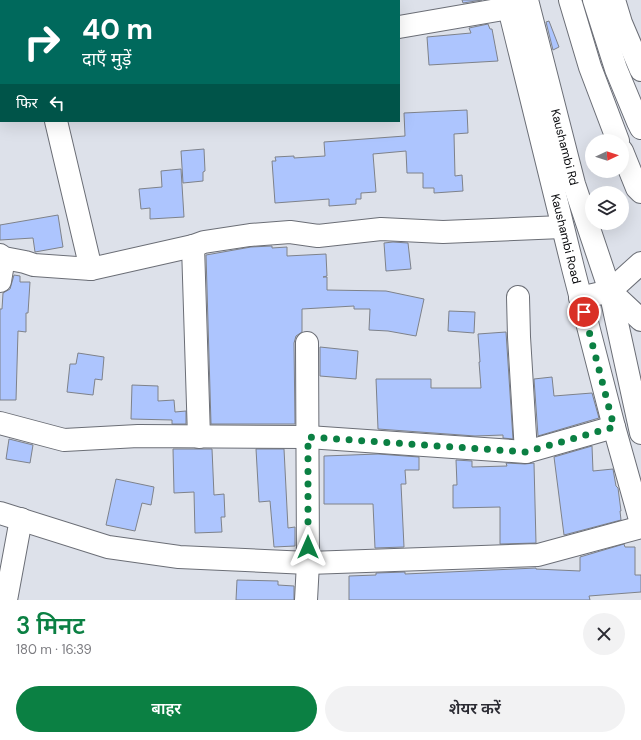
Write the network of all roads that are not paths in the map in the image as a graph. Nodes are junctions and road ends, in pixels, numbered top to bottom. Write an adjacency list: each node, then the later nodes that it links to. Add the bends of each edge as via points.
1 (570, 0): 9 (street, via 590,67)
2 (594, 0): 8 (street, via 616,69)
3 (614, 0): 6 (street)
4 (514, 3): 5 (street); 12 (street, Kaushambi Road); 18 (street, Kaushambi Rd)
5 (400, 27)
6 (641, 70)
7 (56, 122): 16 (street)
8 (641, 128)
9 (615, 134)
10 (629, 168): 11 (street)
11 (641, 192)
12 (562, 227): 13 (street, via 443,232 381,229 318,236 290,232 250,235); 20 (street, Kaushambi Road)
13 (193, 246): 16 (street); 26 (street)
14 (2, 256): 16 (street, via 34,265); 17 (street)
15 (641, 263): 18 (street)
16 (91, 269)
17 (0, 281)
18 (610, 291): 20 (street); 21 (street); 25 (street, Kaushambi Rd)
19 (518, 296): 28 (street)
20 (580, 298): 24 (street, Kaushambi Road)
21 (641, 320)
22 (307, 343): 27 (street)
23 (0, 423): 26 (street, via 64,440 138,436)
24 (614, 427): 28 (street); 31 (street, Kaushambi Road)
25 (641, 433)
26 (199, 437): 27 (street)
27 (308, 437): 28 (street); 33 (street)
28 (526, 452)
29 (0, 513): 30 (street)
30 (22, 519): 33 (street, via 108,547 179,557); 34 (street)
31 (641, 523)
32 (641, 527): 33 (street, via 538,555)
33 (308, 563): 35 (street)
34 (6, 600)
35 (306, 600)

